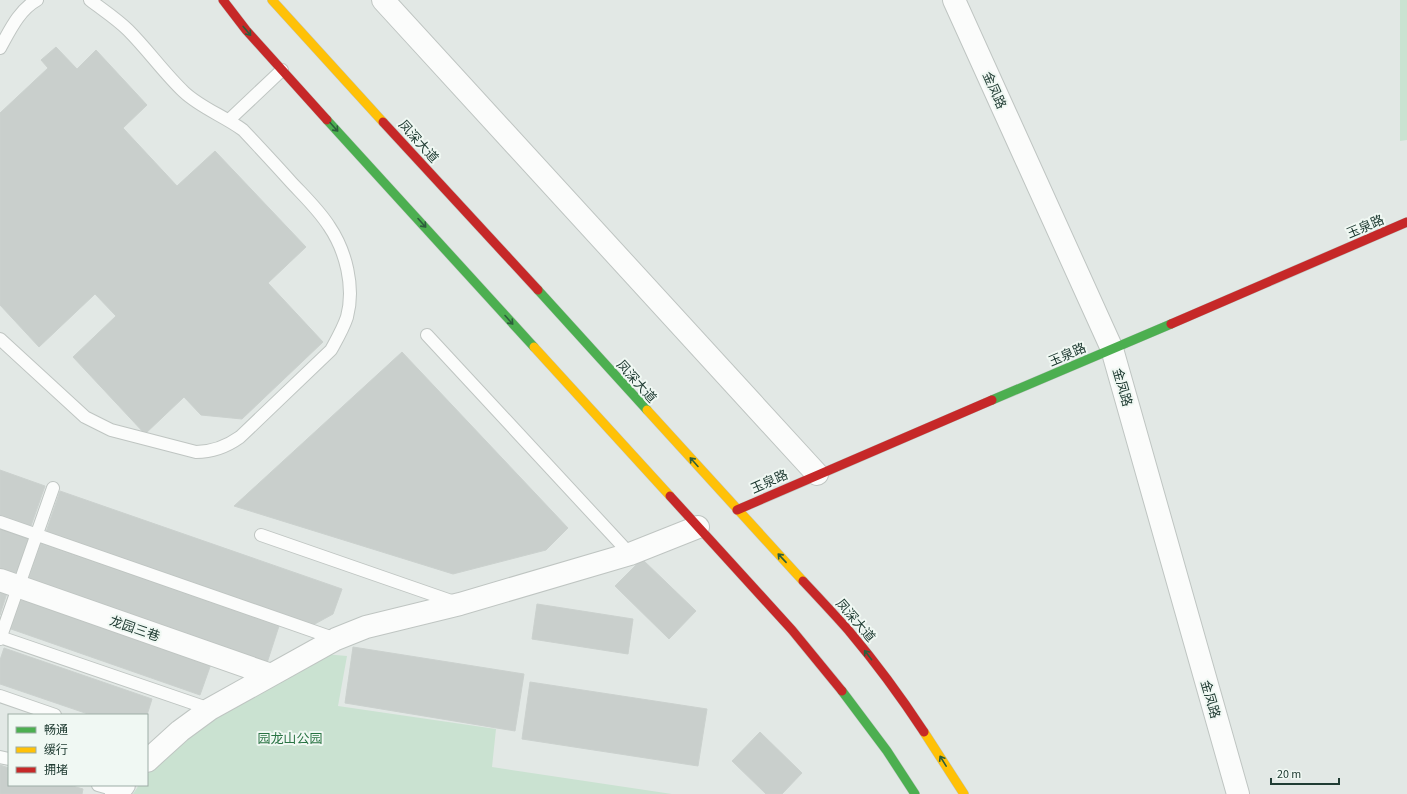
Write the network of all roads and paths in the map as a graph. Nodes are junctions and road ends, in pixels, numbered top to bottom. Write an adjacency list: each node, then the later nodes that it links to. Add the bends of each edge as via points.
1 (37, 0): 7 (lane, via 23,10)
2 (90, 0): 9 (lane, via 128,30 184,92)
3 (224, 0): 8 (main road, one-way to 8, via 246,30)
4 (273, 0): 16 (main road, 凤深大道, one-way to 4)
5 (383, 0): 14 (street)
6 (954, 0): 13 (street, 金凤路)
7 (0, 48)
8 (282, 70): 9 (lane); 18 (main road, one-way to 18)
9 (229, 120): 12 (lane, via 243,130 330,226 345,261 350,297 347,316 331,350 246,432 231,444 208,452 196,452 111,430 85,417)
10 (1407, 222): 13 (main road, 玉泉路)
11 (427, 335): 21 (lane)
12 (0, 340)
13 (1112, 349): 14 (main road, 玉泉路); 35 (street, 金凤路)
14 (817, 474): 16 (main road, 玉泉路)
15 (52, 488): 19 (lane)
16 (737, 510): 34 (main road, 凤深大道, one-way to 16, via 918,721 867,653)
17 (0, 522): 19 (lane)
18 (698, 527): 21 (street); 33 (main road, via 829,673 882,742)
19 (36, 535): 22 (lane); 25 (lane)
20 (261, 535): 23 (lane)
21 (630, 554): 23 (street)
22 (9, 584): 24 (lane); 26 (street, 龙园三巷)
23 (460, 604): 25 (street, via 366,627)
24 (0, 638): 28 (lane)
25 (336, 639): 26 (street)
26 (271, 675): 28 (street)
27 (0, 696): 29 (lane)
28 (210, 709): 30 (street)
29 (52, 714)
30 (150, 753)
31 (102, 786): 32 (lane)
32 (120, 790)
33 (916, 794)
34 (964, 794)
35 (1238, 794)

